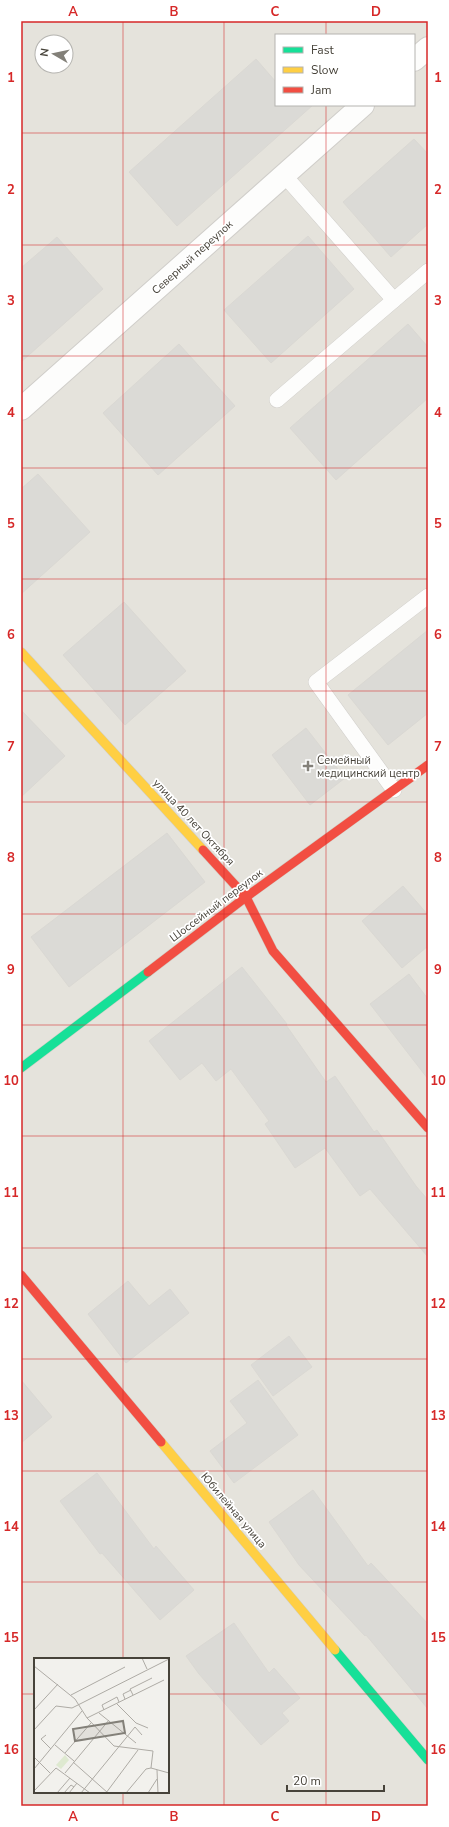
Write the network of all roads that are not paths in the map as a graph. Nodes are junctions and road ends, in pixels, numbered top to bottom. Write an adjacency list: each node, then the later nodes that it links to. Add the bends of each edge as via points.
1 (428, 48): 2 (street)
2 (415, 59)
3 (362, 106): 4 (street, Северный переулок)
4 (284, 175): 6 (lane); 8 (street, Северный переулок)
5 (428, 271): 6 (lane)
6 (394, 300): 7 (lane)
7 (277, 400)
8 (21, 409)
9 (428, 596): 12 (lane, via 316,682)
10 (21, 652): 13 (street, улица 40 лет Октября)
11 (428, 765): 12 (street, Шоссейный переулок)
12 (394, 790): 13 (street, Шоссейный переулок)
13 (246, 897): 14 (street, Шоссейный переулок); 15 (street, улица 40 лет Октября, via 273,951)
14 (21, 1068)
15 (428, 1128)
16 (21, 1275): 17 (street, Юбилейная улица)
17 (428, 1760)

